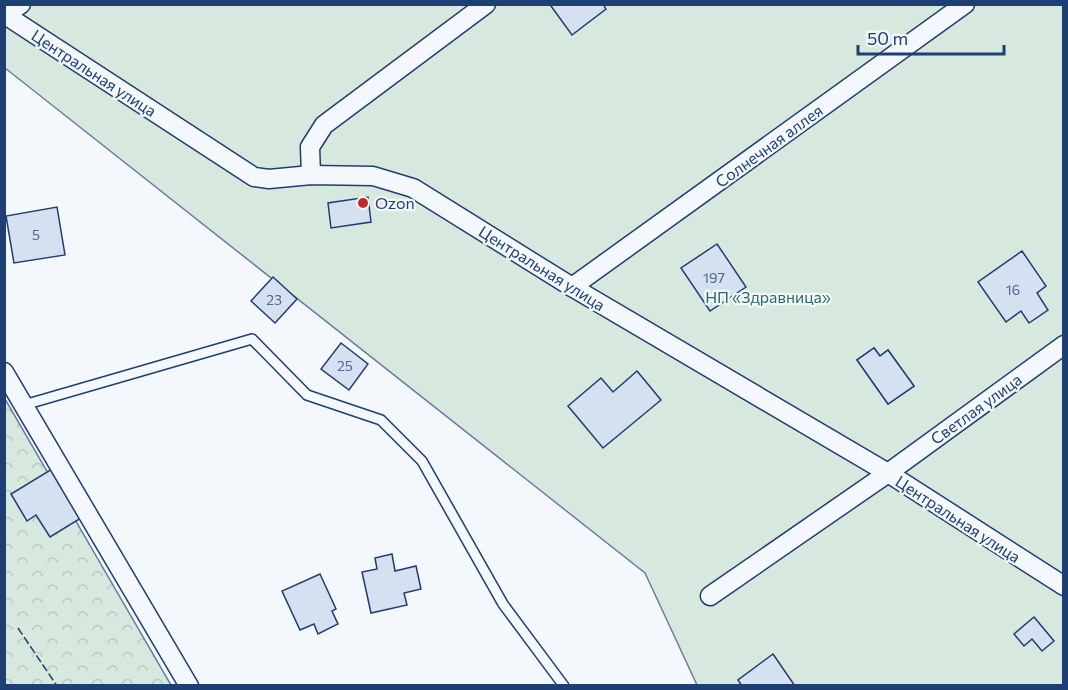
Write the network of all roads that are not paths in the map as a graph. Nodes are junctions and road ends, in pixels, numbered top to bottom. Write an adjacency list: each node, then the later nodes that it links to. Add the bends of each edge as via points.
1 (486, 4): 4 (street, via 324,125 310,147)
2 (965, 4): 5 (street, Солнечная аллея)
3 (10, 11): 4 (street, Центральная улица, via 254,177)
4 (311, 175): 5 (street, Центральная улица, via 373,176 413,188)
5 (572, 287): 9 (street, Центральная улица)
6 (1064, 345): 9 (street, Светлая улица)
7 (4, 372): 8 (street)
8 (24, 405): 12 (street); 13 (lane, via 252,339 307,395 381,420 422,461 503,604)
9 (888, 473): 10 (street, Центральная улица); 11 (street, Светлая улица)
10 (1064, 586)
11 (710, 596)
12 (189, 686)
13 (564, 686)

